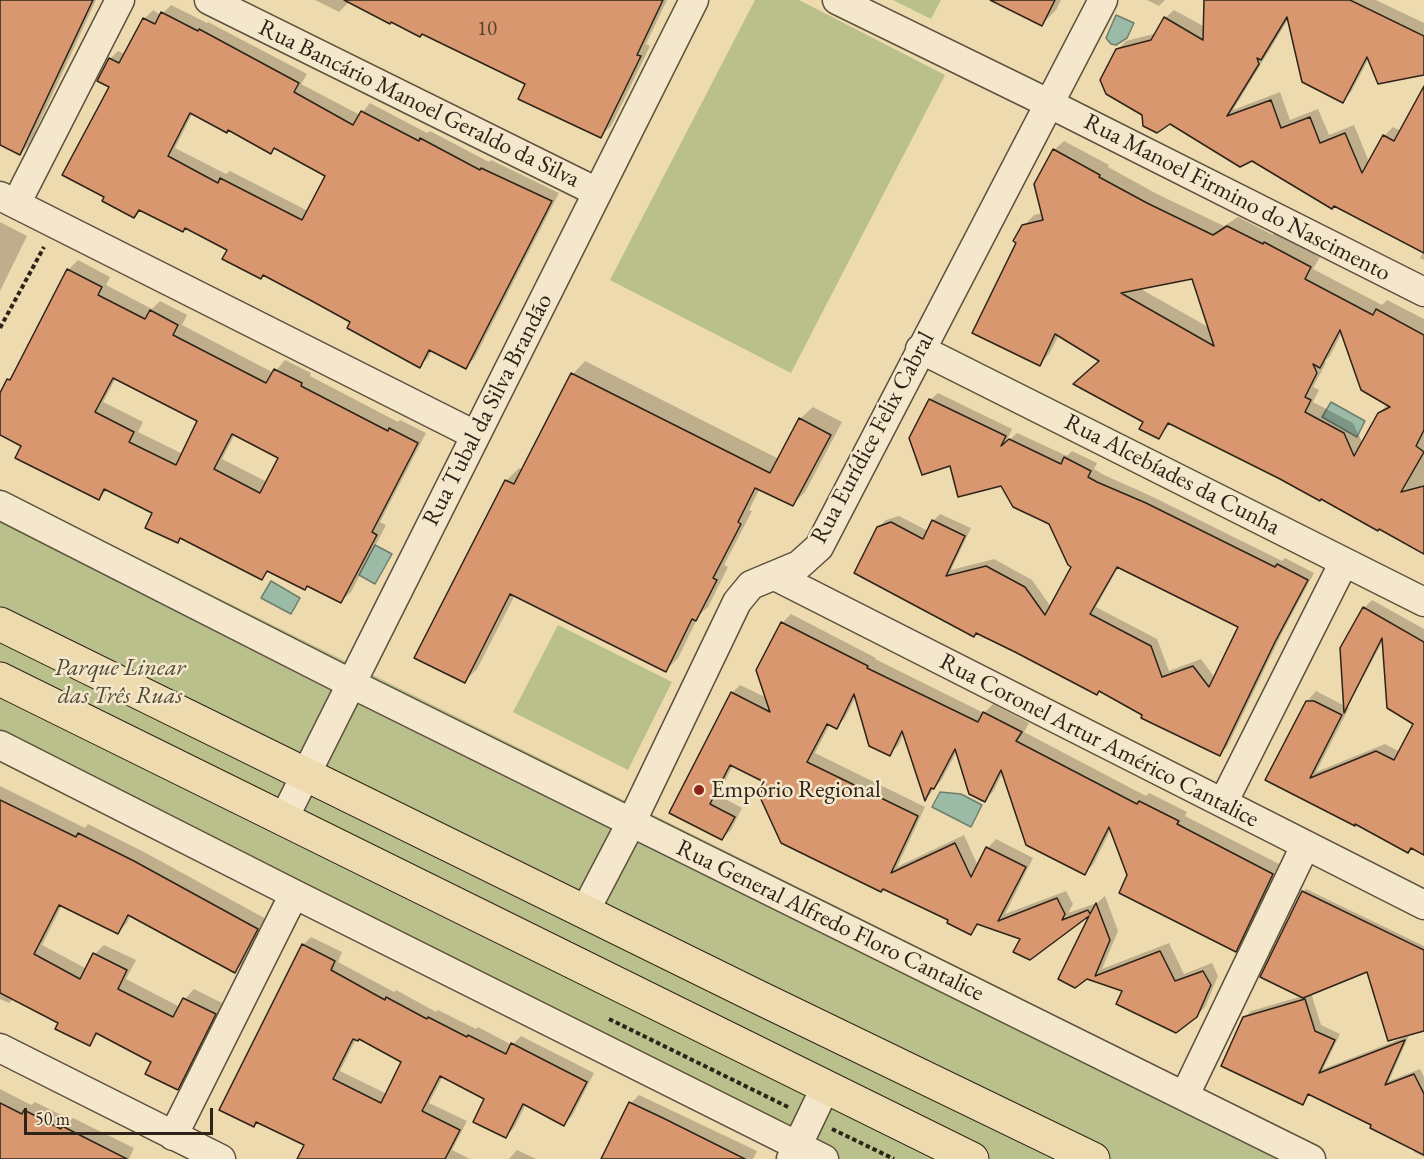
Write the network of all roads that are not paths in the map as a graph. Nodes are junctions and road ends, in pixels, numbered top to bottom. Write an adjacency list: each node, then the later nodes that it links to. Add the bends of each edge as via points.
1 (120, 0): 8 (street)
2 (209, 0): 7 (street, Rua Bancário Manoel Geraldo da Silva)
3 (694, 0): 7 (street, Rua Tubal da Silva Brandão)
4 (837, 0): 6 (street, Rua Manoel Firmino do Nascimento)
5 (1103, 0): 6 (street, Rua Eurídice Felix Cabral)
6 (1050, 104): 9 (street, Rua Manoel Firmino do Nascimento); 10 (street, Rua Eurídice Felix Cabral)
7 (597, 192): 11 (street, Rua Tubal da Silva Brandão)
8 (8, 200): 11 (street)
9 (1424, 292)
10 (920, 349): 13 (street, Rua Alcebíades da Cunha); 14 (street, Rua Eurídice Felix Cabral, via 819,547 799,565)
11 (475, 435): 18 (street, Rua Tubal da Silva Brandão)
12 (0, 505): 18 (street, Rua General Alfredo Floro Cantalice)
13 (1344, 562): 15 (street, Rua Alcebíades da Cunha); 21 (street)
14 (775, 576): 21 (street, Rua Coronel Artur Américo Cantalice); 23 (street, Rua Eurídice Felix Cabral, via 751,585 737,602)
15 (1424, 602)
16 (0, 624): 20 (main road)
17 (0, 679): 22 (main road)
18 (350, 683): 20 (street, Rua Tubal da Silva Brandão); 23 (street, Rua General Alfredo Floro Cantalice)
19 (0, 745): 25 (street)
20 (307, 773): 22 (street, Rua Tubal da Silva Brandão); 27 (main road)
21 (1223, 804): 24 (street, Rua Coronel Artur Américo Cantalice)
22 (283, 820): 29 (main road)
23 (631, 823): 27 (street, Rua Eurídice Felix Cabral); 30 (street, Rua General Alfredo Floro Cantalice)
24 (1305, 846): 26 (street, Rua Coronel Artur Américo Cantalice); 30 (street)
25 (294, 894): 31 (street); 32 (street)
26 (1424, 905)
27 (585, 911): 33 (main road)
28 (0, 1048): 31 (street)
29 (826, 1086): 32 (street); 36 (main road)
30 (1185, 1095): 37 (street, Rua General Alfredo Floro Cantalice)
31 (174, 1136): 34 (street)
32 (794, 1152): 35 (street)
33 (1080, 1156)
34 (221, 1159)
35 (824, 1159)
36 (972, 1159)
37 (1311, 1159)

